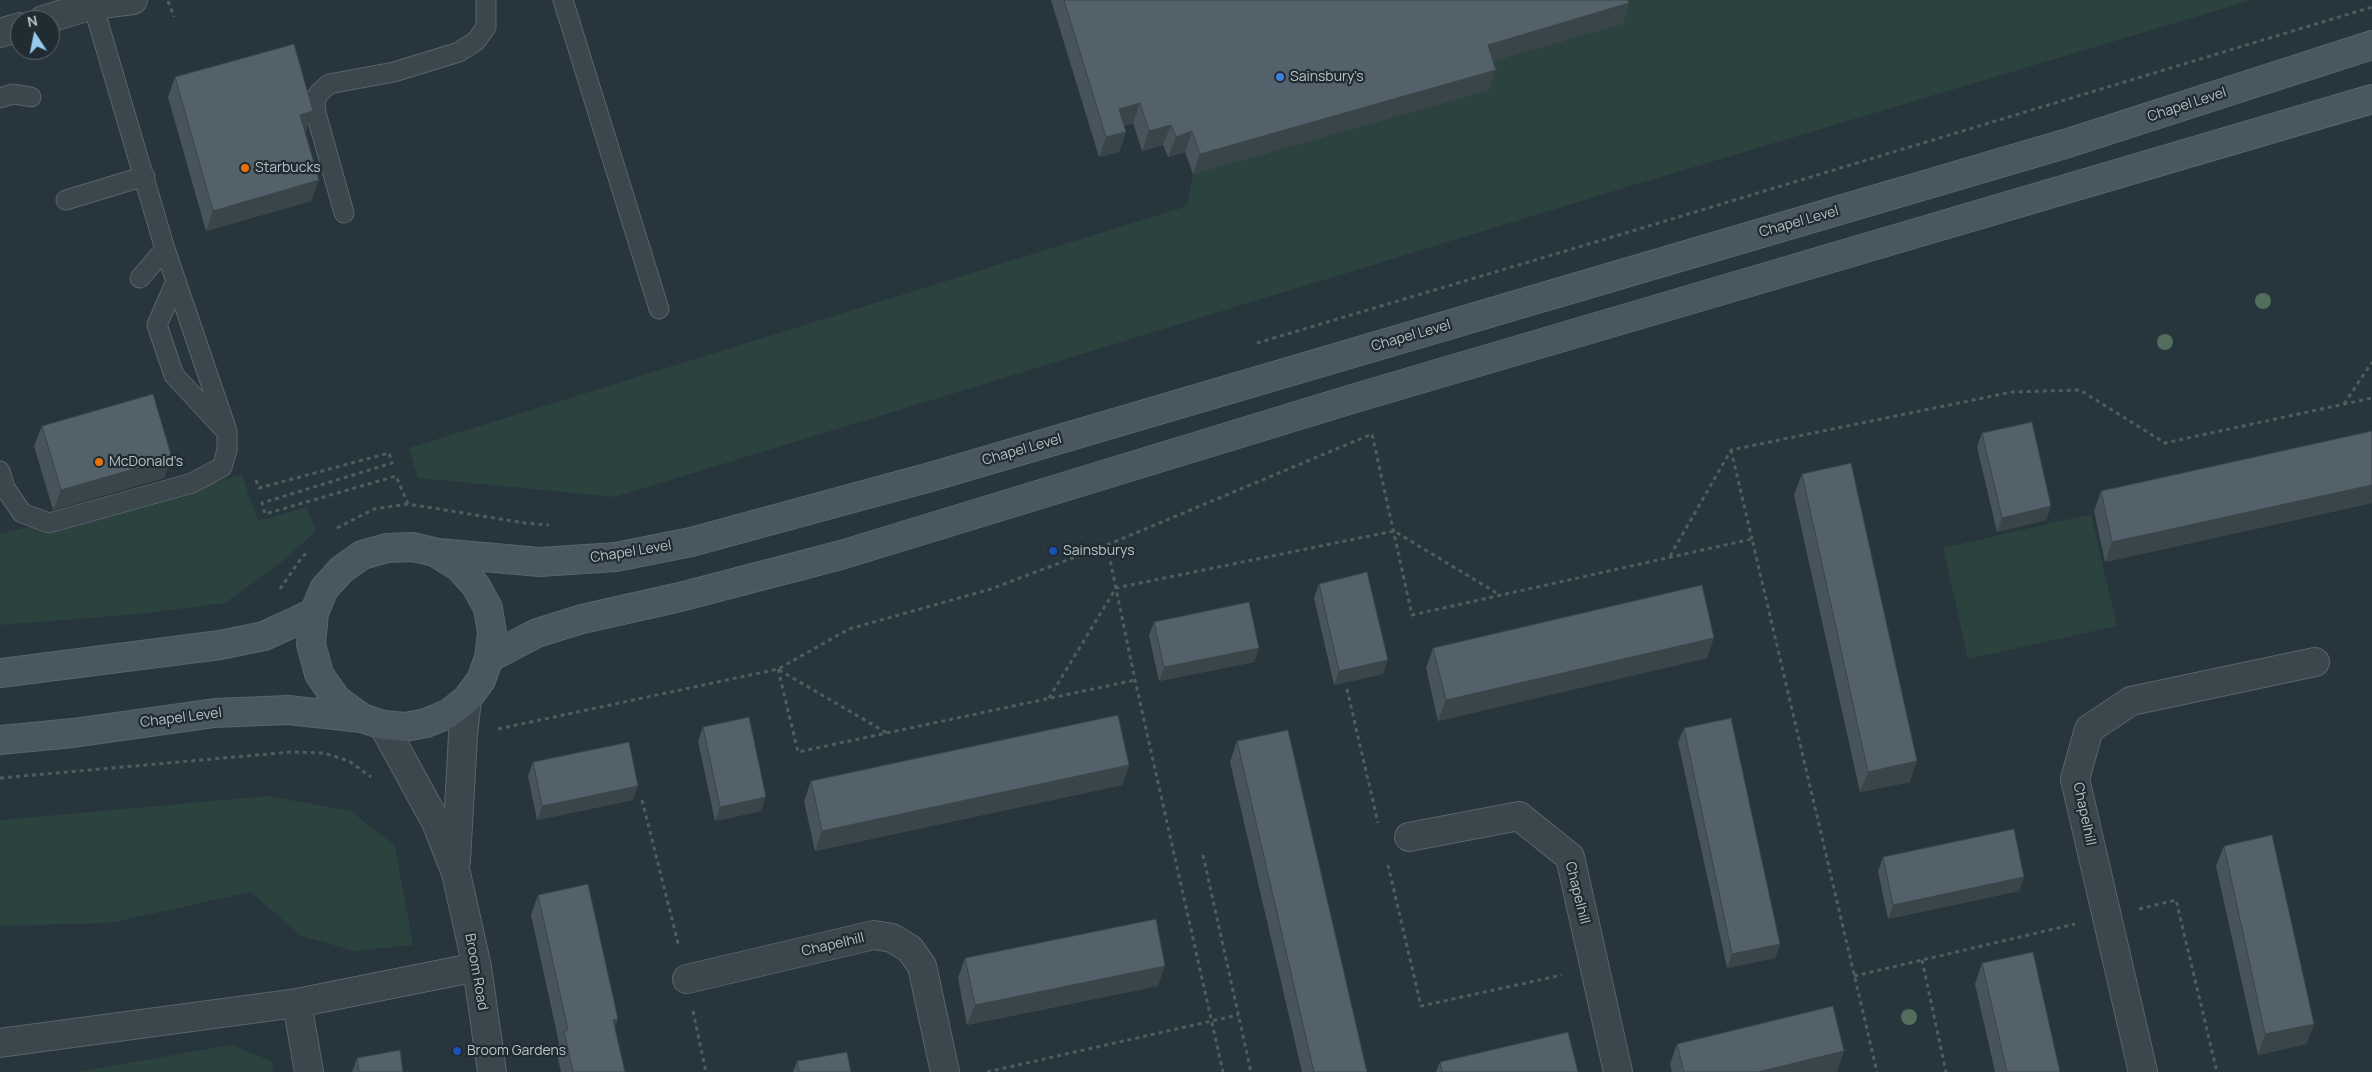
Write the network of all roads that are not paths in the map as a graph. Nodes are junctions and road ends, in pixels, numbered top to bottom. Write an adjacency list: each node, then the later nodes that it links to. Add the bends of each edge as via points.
1 (133, 0): 4 (street)
2 (486, 0): 12 (lane, via 486,27 476,41 459,52 394,72 329,84 319,93 315,102 316,113)
3 (563, 0): 16 (lane)
4 (97, 2): 5 (street); 10 (lane)
5 (60, 14)
6 (2372, 46): 19 (main road, Chapel Level, via 2068,143 934,476 691,542 616,557 540,562)
7 (32, 97): 8 (lane, via 13,94)
8 (0, 98)
9 (2372, 99): 21 (main road, via 1352,399 841,555 582,619 537,633)
10 (145, 176): 11 (lane); 13 (lane)
11 (66, 200)
12 (344, 213)
13 (165, 249): 14 (lane); 15 (lane)
14 (140, 278)
15 (176, 281): 17 (lane); 17 (lane, via 157,325 174,375)
16 (659, 309)
17 (226, 431): 18 (lane, via 227,450 222,467 208,476 49,522 22,513 5,488)
18 (0, 471)
19 (438, 553): 20 (main road, Chapel Level, via 401,547 362,555 341,570 324,589); 21 (main road, Chapel Level, via 459,567 484,601 492,633)
20 (314, 613): 23 (main road, via 264,636 220,645); 25 (main road, Chapel Level, via 311,644 319,674 337,700)
21 (489, 658): 24 (main road, Chapel Level, via 481,680)
22 (2315, 662): 37 (street, Chapelhill, via 2131,702 2089,729 2075,779)
23 (0, 673)
24 (467, 699): 25 (main road, Chapel Level, via 448,714 426,724 405,727); 28 (street, Broom Road)
25 (373, 722): 26 (main road, Chapel Level, via 288,710 215,713); 28 (street, Broom Road, via 415,780)
26 (0, 740)
27 (1409, 837): 36 (street, Chapelhill, via 1520,816 1570,857)
28 (456, 873): 29 (street, Broom Road)
29 (477, 968): 31 (street); 34 (street, Broom Road)
30 (686, 979): 35 (street, Chapelhill, via 874,935 892,938 910,949 922,966)
31 (297, 1003): 32 (street); 33 (street)
32 (0, 1043)
33 (309, 1072)
34 (492, 1072)
35 (945, 1072)
36 (1618, 1072)
37 (2143, 1072)

